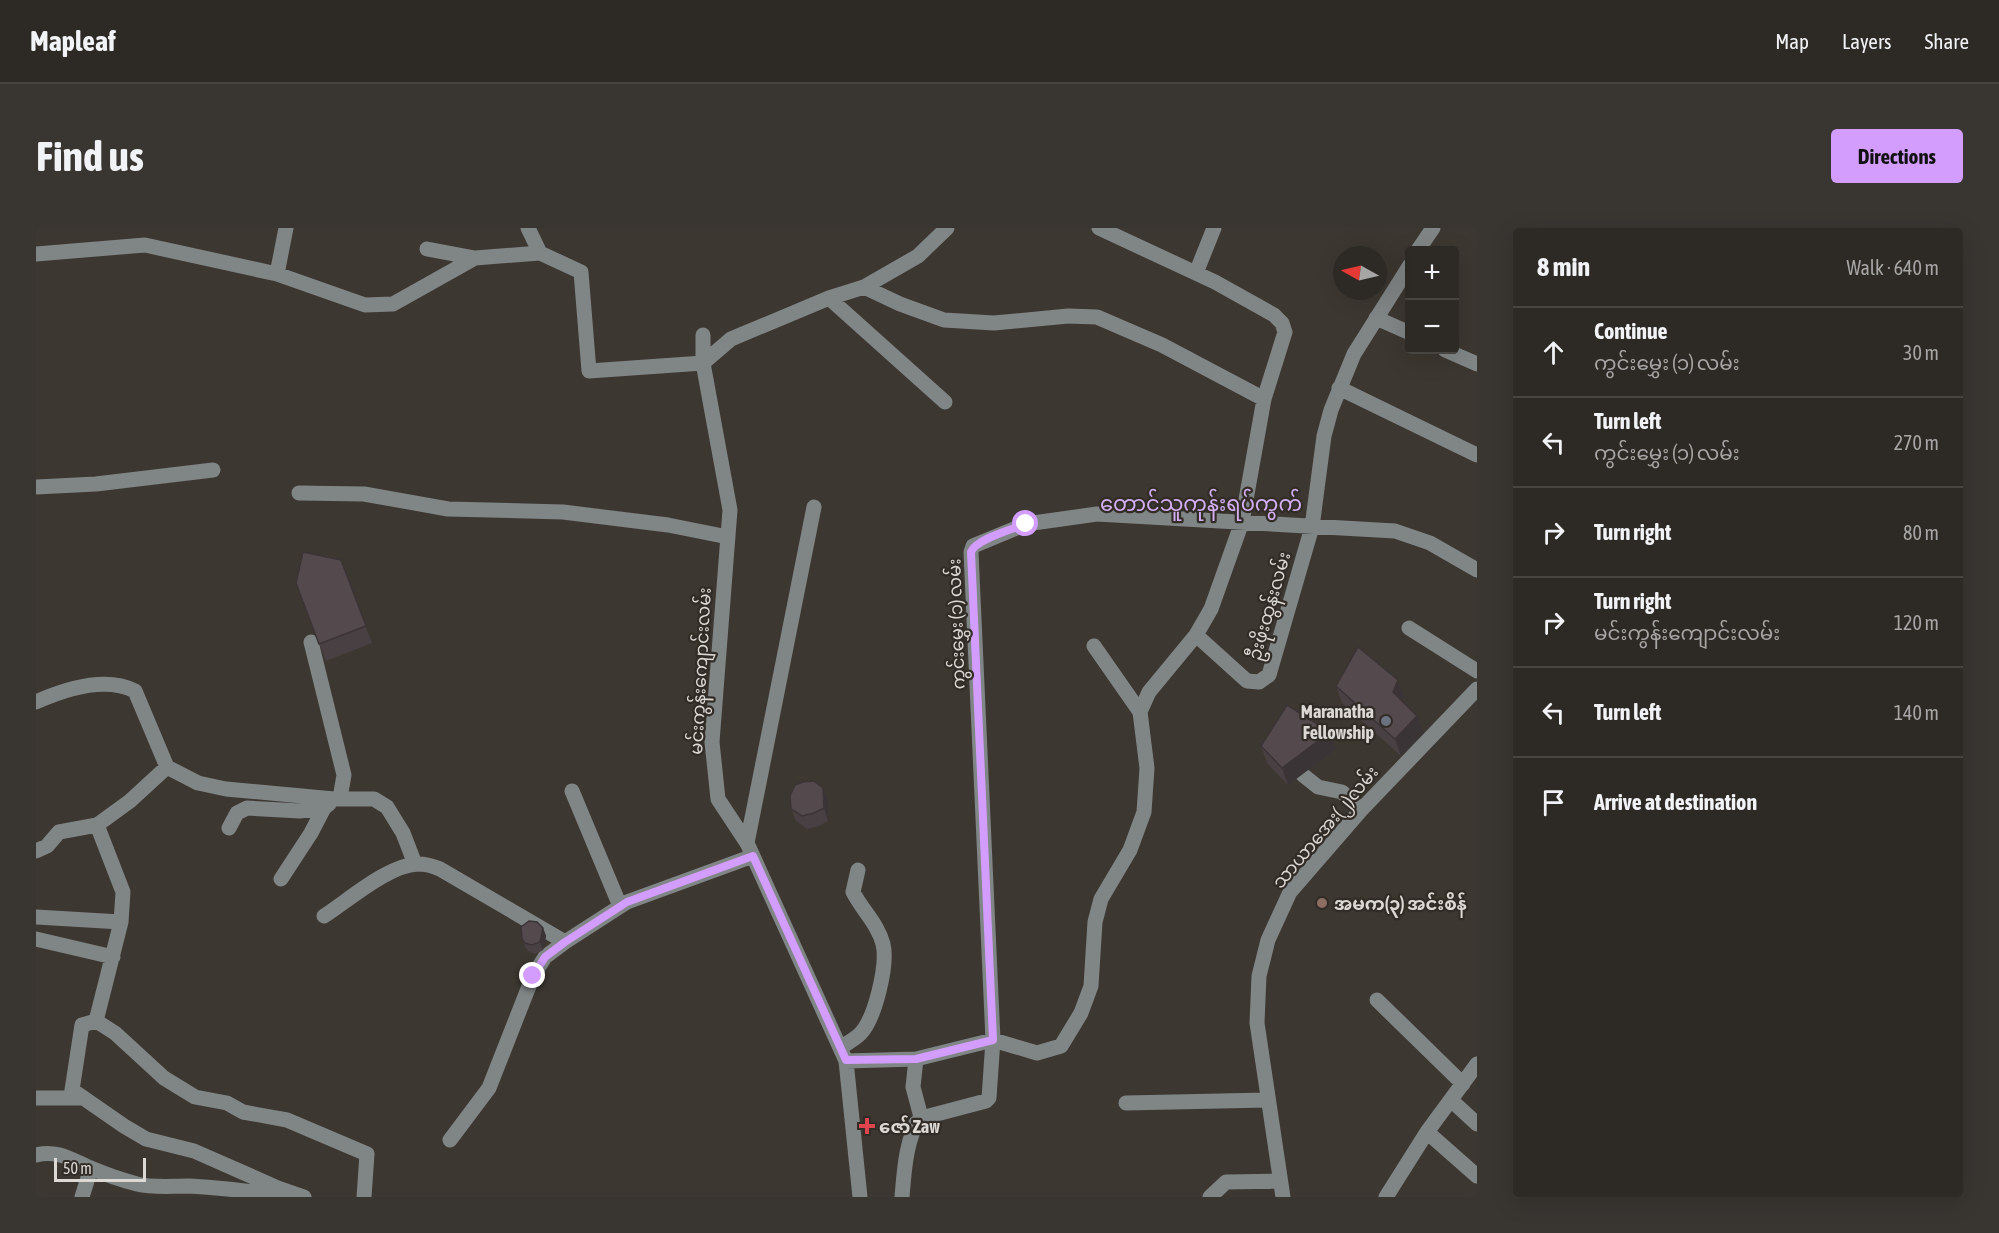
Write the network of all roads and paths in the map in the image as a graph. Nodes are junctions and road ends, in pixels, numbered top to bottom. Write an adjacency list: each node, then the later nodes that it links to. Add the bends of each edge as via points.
1 (286, 228): 14 (street)
2 (528, 228): 10 (street)
3 (947, 228): 15 (street, via 918,256)
4 (1099, 228): 12 (street)
5 (1214, 228): 12 (street)
6 (1432, 228): 7 (street)
7 (1421, 246)
8 (427, 249): 11 (street)
9 (36, 254): 14 (street, via 145,244)
10 (540, 254): 11 (street); 21 (street, via 581,272 589,372)
11 (475, 258): 14 (street, via 393,304 365,304)
12 (1196, 273): 24 (street, via 1282,323 1285,332)
13 (1405, 273): 17 (street)
14 (277, 274)
15 (864, 287): 16 (street); 24 (street, via 944,320 994,323 1098,316)
16 (829, 298): 21 (street, via 731,339); 25 (street)
17 (1377, 318): 18 (street); 23 (street, via 1354,354)
18 (1405, 331)
19 (704, 335): 21 (street, မင်းကွန်းကျောင်းလမ်း)
20 (1454, 354): 22 (street)
21 (703, 363): 33 (street, မင်းကွန်းကျောင်းလမ်း, via 730,510)
22 (1477, 364)
23 (1339, 388): 26 (street); 32 (street, via 1324,436)
24 (1264, 399): 31 (street)
25 (945, 402)
26 (1477, 455)
27 (213, 470): 28 (street)
28 (36, 487)
29 (299, 493): 33 (street, via 364,494 448,509 563,512)
30 (814, 507): 51 (street)
31 (1242, 522): 32 (street, ကွင်းမွှေး (၁) လမ်း); 36 (street, via 1210,609); 64 (street, ကွင်းမွှေး (၁) လမ်း, via 1097,514 1026,524 973,546)
32 (1312, 527): 34 (street, ကွင်းမွှေး (၁) လမ်း, via 1395,531 1430,543); 36 (street, ဦးဖိုးထွန်းလမ်း, via 1269,675 1259,682 1247,681)
33 (728, 537): 51 (street, မင်းကွန်းကျောင်းလမ်း, via 712,742 718,799)
34 (1477, 570)
35 (1409, 628): 39 (street)
36 (1196, 635): 42 (street, via 1149,692)
37 (311, 642): 46 (street, via 344,775)
38 (1094, 646): 42 (street)
39 (1477, 671)
40 (1477, 689): 47 (street, သာယာအေး(၂)လမ်း)
41 (36, 702): 43 (street, via 58,692 97,684 125,686 135,691)
42 (1140, 712): 64 (street, via 1148,768 1144,812 1130,850 1101,899 1095,922 1091,986 1081,1013 1061,1046 1037,1053)
43 (167, 767): 46 (street, via 198,783 226,789); 48 (street)
44 (1303, 775): 47 (street, via 1318,787 1342,792)
45 (572, 791): 55 (street)
46 (333, 802): 49 (street, via 300,811 247,808 237,813); 52 (street, via 374,799 387,807); 54 (street)
47 (1361, 810): 71 (street, သာယာအေး(၂)လမ်း, via 1290,892 1268,940 1259,976 1257,1023)
48 (97, 825): 50 (street, via 59,832 47,846); 58 (street, via 123,892)
49 (229, 828)
50 (36, 850)
51 (750, 850): 55 (street); 65 (street, မင်းကွန်းကျောင်းလမ်း)
52 (415, 864): 56 (street, via 385,875); 60 (street, via 440,869)
53 (858, 870): 65 (street, via 853,892 874,922 883,945 883,967 868,1021)
54 (281, 879)
55 (620, 906): 60 (street)
56 (324, 916)
57 (36, 917): 58 (street)
58 (121, 922): 61 (street)
59 (36, 939): 61 (street)
60 (565, 942): 77 (street, via 545,957 533,976 489,1088)
61 (113, 957): 63 (street)
62 (1377, 1000): 68 (street)
63 (96, 1021): 70 (street, via 82,1025 72,1090); 85 (street, via 115,1033 164,1078 195,1097 287,1120 367,1154)
64 (993, 1040): 66 (street); 74 (street, via 988,1100 928,1116)
65 (844, 1054): 66 (street); 86 (street, မင်းကွန်းကျောင်းလမ်း)
66 (916, 1059): 74 (street, via 913,1087 921,1117)
67 (1477, 1064): 68 (street)
68 (1463, 1084): 72 (street)
69 (36, 1098): 70 (street)
70 (84, 1098): 82 (street, via 146,1139 194,1151)
71 (1268, 1100): 73 (street); 81 (street, သာယာအေး(၂)လမ်း)
72 (1451, 1100): 75 (street); 76 (street)
73 (1126, 1103)
74 (916, 1123): 87 (street, via 906,1159)
75 (1477, 1124)
76 (1427, 1132): 80 (street); 90 (street)
77 (450, 1140)
78 (36, 1155): 79 (street, via 45,1152 69,1157)
79 (90, 1168): 82 (street, via 136,1184 162,1188 187,1186); 83 (street)
80 (1477, 1176)
81 (1280, 1181): 88 (street, via 1226,1182); 89 (street, သာယာအေး(၂)လမ်း)
82 (276, 1193): 84 (street)
83 (82, 1197)
84 (304, 1197)
85 (364, 1197)
86 (860, 1197)
87 (902, 1197)
88 (1210, 1197)
89 (1283, 1197)
90 (1386, 1197)

